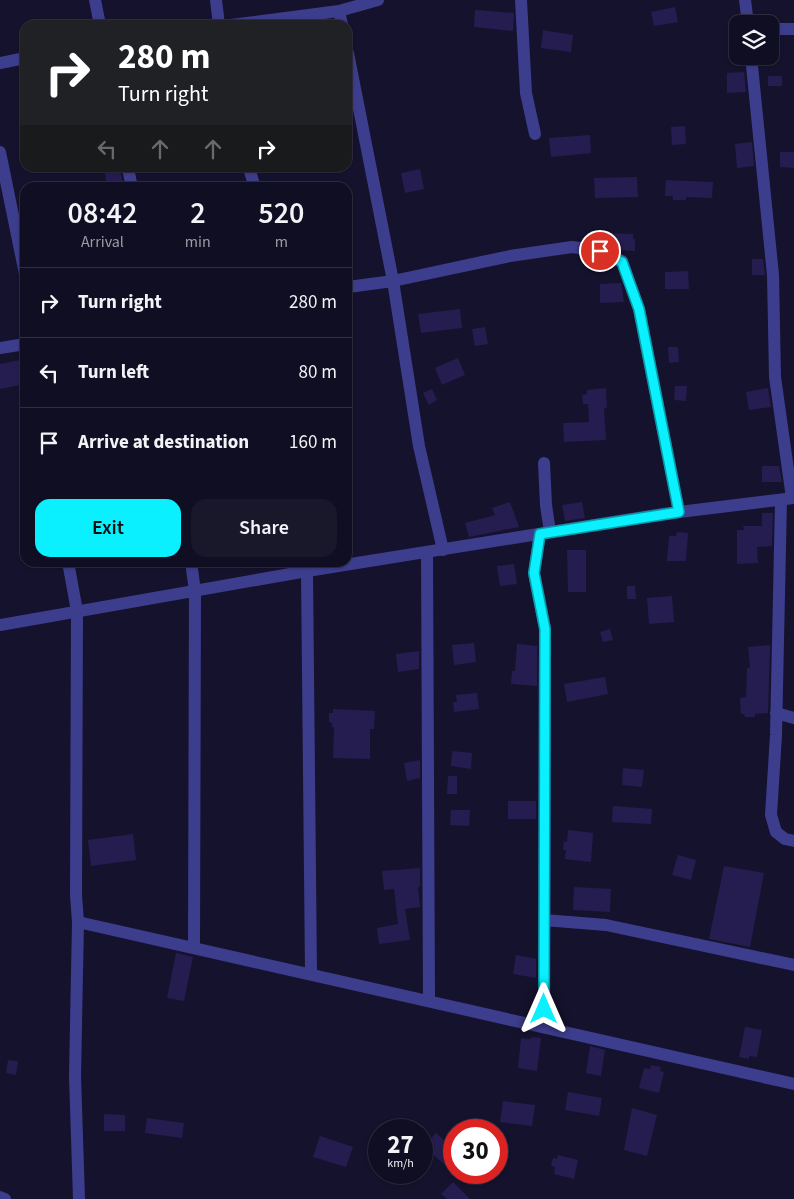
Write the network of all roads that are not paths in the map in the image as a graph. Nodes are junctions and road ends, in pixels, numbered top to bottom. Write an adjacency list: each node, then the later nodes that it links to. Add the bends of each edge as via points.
1 (95, 0): 8 (street)
2 (216, 0): 9 (street)
3 (378, 0): 6 (street)
4 (521, 0): 18 (street, via 526,92)
5 (745, 0): 7 (street)
6 (339, 11): 10 (street); 11 (street)
7 (747, 15)
8 (99, 20)
9 (218, 20)
10 (270, 20)
11 (341, 20)
12 (779, 29): 13 (street)
13 (794, 29)
14 (20, 59): 15 (street)
15 (0, 63)
16 (752, 65): 26 (street, via 773,275 774,377)
17 (352, 75): 21 (street)
18 (535, 134)
19 (0, 152): 20 (street)
20 (20, 250)
21 (392, 281): 22 (street); 27 (street, via 510,256 572,247 600,251 622,262 639,309); 29 (street, via 419,446)
22 (352, 286)
23 (20, 345): 24 (street)
24 (0, 348)
25 (544, 463): 28 (street)
26 (789, 499): 27 (street); 38 (street)
27 (679, 512): 28 (street)
28 (545, 533): 29 (street); 41 (street, via 534,573 545,629)
29 (443, 550): 30 (street)
30 (427, 552): 31 (street); 46 (street)
31 (352, 562)
32 (69, 567): 36 (street)
33 (191, 567): 35 (street)
34 (312, 568): 35 (street); 45 (street)
35 (195, 591): 36 (street); 43 (street)
36 (77, 612): 37 (street); 42 (street)
37 (0, 625)
38 (776, 713): 39 (street); 40 (street, via 771,815 776,832)
39 (794, 718)
40 (794, 841)
41 (544, 920): 44 (street, via 606,926); 47 (street)
42 (78, 922): 43 (street); 51 (street, via 74,1076)
43 (194, 948): 45 (street)
44 (794, 965)
45 (311, 974): 46 (street)
46 (429, 1001): 47 (street)
47 (544, 1027): 48 (street)
48 (794, 1084)
49 (0, 1197): 50 (street)
50 (5, 1199)
51 (79, 1199)

